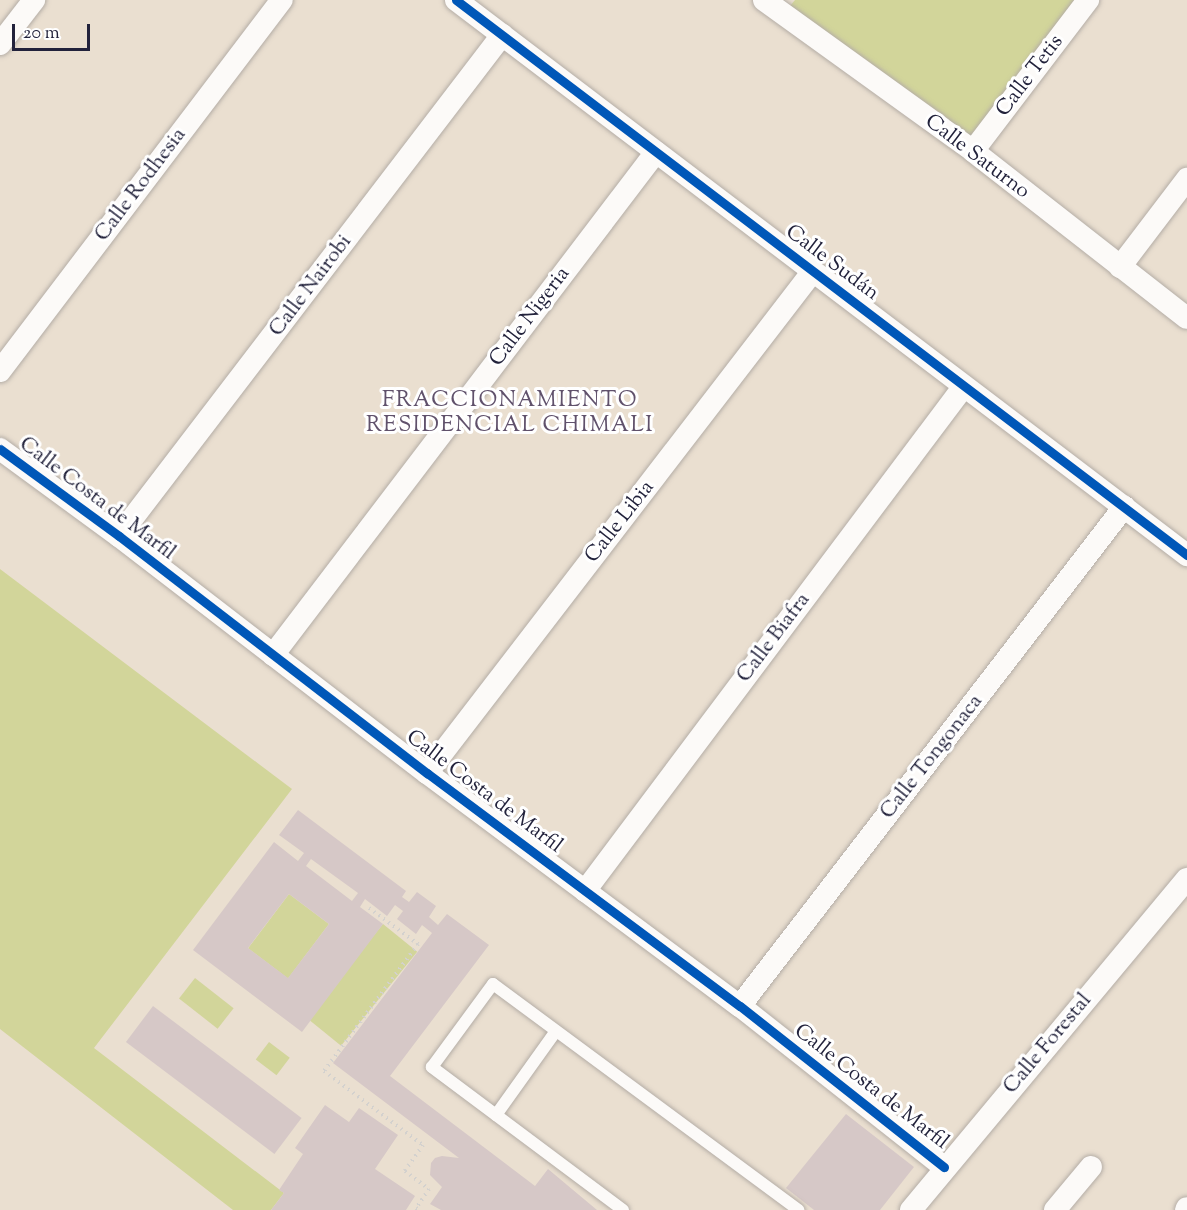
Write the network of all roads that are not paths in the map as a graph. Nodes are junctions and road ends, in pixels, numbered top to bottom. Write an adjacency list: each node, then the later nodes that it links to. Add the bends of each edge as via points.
1 (34, 0): 7 (street)
2 (282, 0): 14 (street, Calle Rodhesia)
3 (456, 0): 6 (street, Calle Sudán)
4 (1088, 0): 9 (street, Calle Tetis)
5 (777, 4): 9 (street, Calle Saturno)
6 (502, 35): 8 (street, Calle Sudán); 18 (street, Calle Nairobi)
7 (0, 44)
8 (656, 152): 12 (street, Calle Sudán); 20 (street, Calle Nigeria)
9 (973, 152): 11 (street, Calle Saturno)
10 (1187, 179): 11 (street)
11 (1120, 267): 13 (street, Calle Saturno)
12 (813, 271): 15 (street, Calle Sudán); 21 (street, Calle Libia)
13 (1187, 318)
14 (0, 371)
15 (964, 386): 17 (street, Calle Sudán); 23 (street, Calle Biafra)
16 (0, 449): 18 (street, Calle Costa de Marfil)
17 (1124, 507): 19 (street, Calle Sudán); 24 (street, Calle Tongonaca)
18 (119, 536): 20 (street, Calle Costa de Marfil)
19 (1187, 555)
20 (273, 655): 21 (street, Calle Costa de Marfil)
21 (427, 773): 23 (street, Calle Costa de Marfil)
22 (1187, 879): 27 (street, Calle Forestal)
23 (585, 891): 24 (street, Calle Costa de Marfil)
24 (740, 1006): 27 (street, Calle Costa de Marfil)
25 (556, 1031): 26 (lane); 26 (lane, via 493,984 432,1067); 30 (lane)
26 (496, 1115): 29 (lane)
27 (944, 1167): 31 (street, Calle Forestal)
28 (1092, 1167): 32 (street)
29 (623, 1210)
30 (798, 1210)
31 (911, 1210)
32 (1055, 1210)

